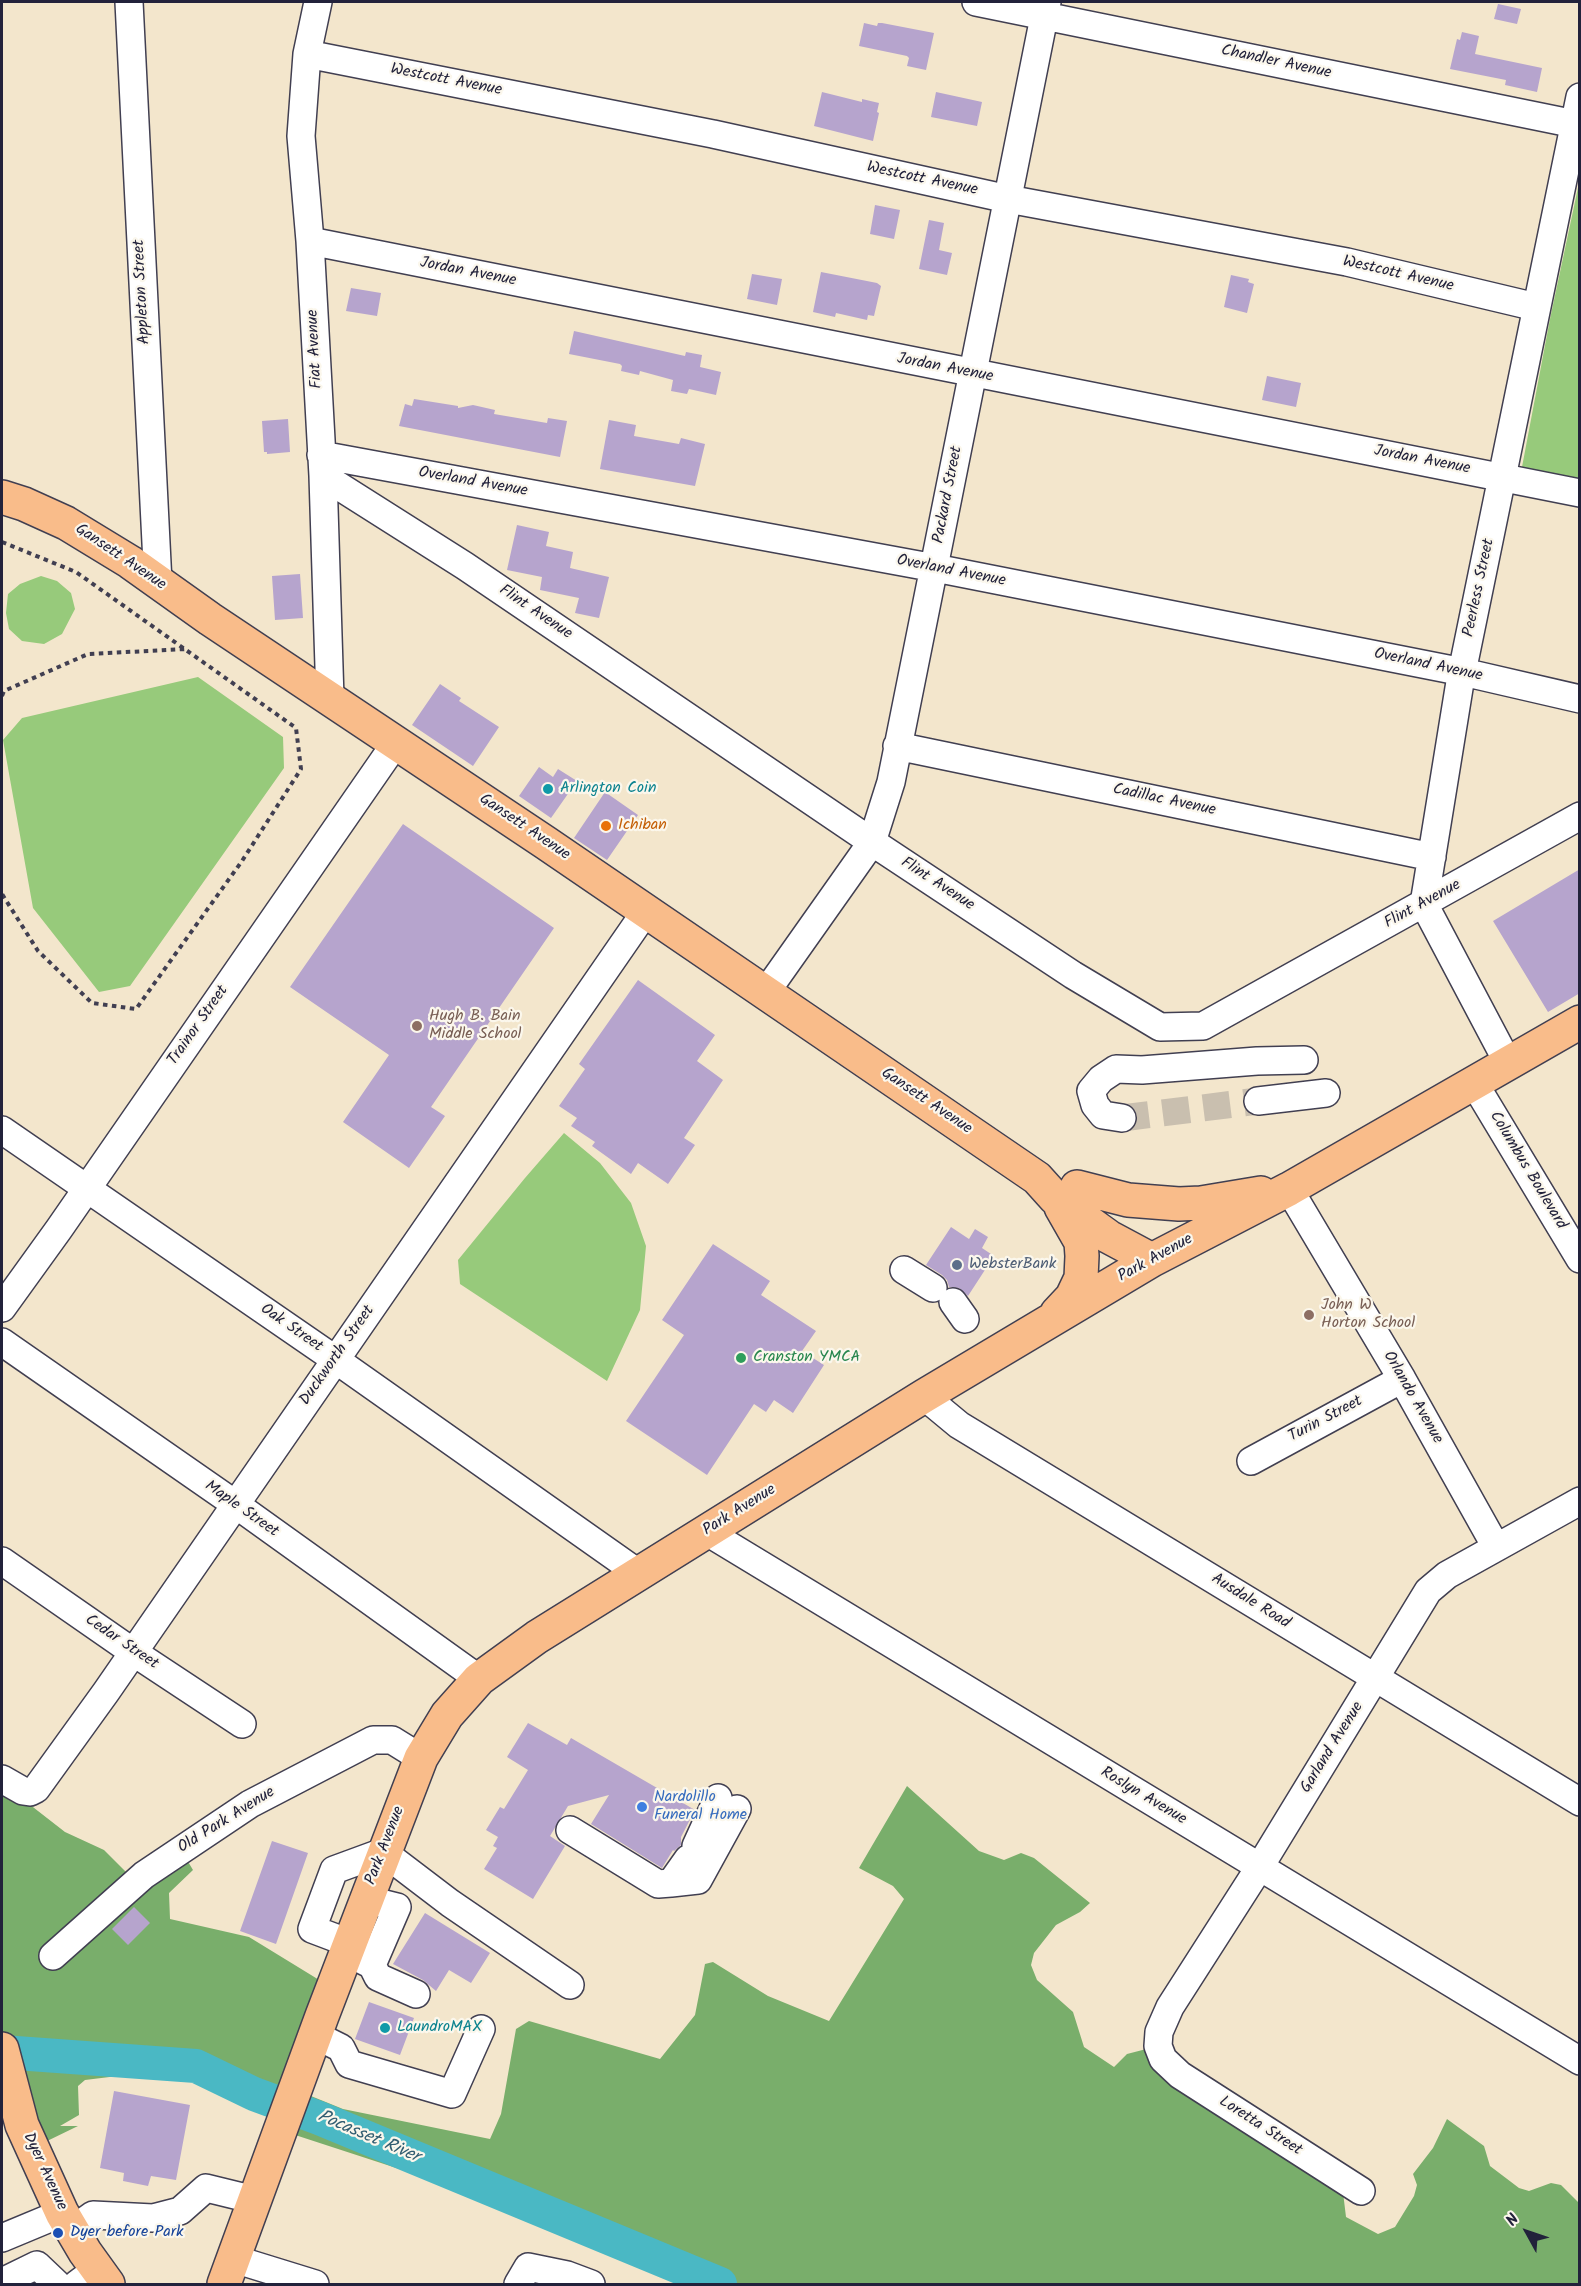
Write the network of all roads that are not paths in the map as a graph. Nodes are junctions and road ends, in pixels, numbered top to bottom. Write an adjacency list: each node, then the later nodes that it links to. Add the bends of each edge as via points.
1 (129, 2): 17 (street, Appleton Street)
2 (318, 2): 5 (street, Fiat Avenue)
3 (976, 2): 4 (street, Chandler Avenue)
4 (1046, 9): 7 (street, Chandler Avenue); 8 (street, Packard Street)
5 (307, 54): 8 (street, Westcott Avenue, via 713,134); 9 (street, Fiat Avenue, via 301,136)
6 (1580, 97): 7 (street, Peerless Street)
7 (1575, 123): 10 (street, Peerless Street)
8 (1008, 199): 10 (street, Westcott Avenue, via 1347,262); 11 (street, Packard Street)
9 (310, 241): 11 (street, Jordan Avenue); 12 (street, Fiat Avenue)
10 (1536, 307): 13 (street, Peerless Street)
11 (974, 374): 13 (street, Jordan Avenue); 16 (street, Packard Street)
12 (322, 465): 16 (street, Overland Avenue); 19 (street, Fiat Avenue); 24 (street, Flint Avenue, via 680,724)
13 (1503, 477): 14 (street, Jordan Avenue); 18 (street, Peerless Street)
14 (1580, 493)
15 (2, 497): 17 (main road, Gansett Avenue, via 66,523)
16 (935, 568): 18 (street, Overland Avenue); 22 (street, Packard Street)
17 (158, 583): 19 (main road, Gansett Avenue)
18 (1463, 672): 20 (street, Overland Avenue); 25 (street, Peerless Street)
19 (330, 699): 21 (main road, Gansett Avenue)
20 (1580, 699)
21 (395, 744): 27 (main road, Gansett Avenue, via 551,835 617,880); 37 (street, Trainor Street)
22 (897, 746): 24 (street, Packard Street, via 891,782); 25 (street, Cadillac Avenue)
23 (1580, 816): 26 (street, Flint Avenue)
24 (872, 843): 26 (street, Flint Avenue, via 1073,975 1160,1027 1203,1026); 28 (street, Packard Street)
25 (1432, 857): 26 (street, Peerless Street)
26 (1424, 904): 31 (street)
27 (646, 910): 28 (main road, Gansett Avenue); 47 (street, Duckworth Street)
28 (766, 992): 38 (main road, Gansett Avenue)
29 (1580, 1022): 31 (main road, Park Avenue)
30 (1304, 1060): 35 (street, via 1116,1069 1091,1091 1103,1115)
31 (1508, 1063): 32 (main road, Park Avenue)
32 (1474, 1083): 39 (main road, Park Avenue); 40 (street, Columbus Boulevard)
33 (1326, 1093): 34 (street)
34 (1258, 1101)
35 (1122, 1118)
36 (2, 1130): 37 (street, Oak Street)
37 (87, 1187): 44 (street, Trainor Street); 47 (street, Oak Street)
38 (1056, 1188): 39 (main road, via 1179,1204); 41 (main road, Gansett Avenue, via 1106,1203 1136,1230); 45 (main road, via 1081,1242 1082,1256 1081,1278 1072,1297)
39 (1289, 1189): 41 (main road, Park Avenue); 48 (street, Orlando Avenue)
40 (1580, 1259)
41 (1152, 1260): 45 (main road, Park Avenue)
42 (904, 1270): 43 (street)
43 (950, 1303)
44 (2, 1308)
45 (1051, 1320): 49 (main road, Park Avenue)
46 (2, 1342): 52 (street, Maple Street)
47 (336, 1360): 52 (street, Duckworth Street); 56 (street, Oak Street)
48 (1402, 1379): 50 (street, Turin Street); 54 (street, Orlando Avenue)
49 (924, 1396): 53 (main road, Park Avenue); 58 (street, Ausdale Road, via 959,1425)
50 (1251, 1461)
51 (1580, 1501): 54 (street, Garland Avenue)
52 (235, 1504): 57 (street, Duckworth Street); 59 (street, Maple Street)
53 (707, 1532): 56 (main road, Park Avenue); 66 (street, Roslyn Avenue)
54 (1496, 1547): 58 (street, Garland Avenue, via 1447,1575 1428,1591)
55 (2, 1561): 57 (street, Cedar Street)
56 (638, 1573): 59 (main road, Park Avenue)
57 (133, 1652): 60 (street, Cedar Street); 62 (street, Duckworth Street, via 36,1789 30,1792)
58 (1377, 1678): 63 (street, Ausdale Road); 66 (street, Garland Avenue)
59 (479, 1679): 61 (main road, Park Avenue, via 447,1715)
60 (242, 1724)
61 (421, 1758): 65 (main road, Park Avenue); 72 (street, Old Park Avenue, via 392,1740 373,1740 250,1804 144,1875)
62 (12, 1785)
63 (1580, 1802)
64 (570, 1830): 68 (street, via 658,1884)
65 (383, 1852): 67 (street); 69 (main road, Park Avenue); 71 (street, via 334,1870 312,1929)
66 (1259, 1868): 78 (street, Garland Avenue, via 1170,2007 1159,2032 1158,2046); 79 (street, Roslyn Avenue)
67 (416, 1878): 70 (street); 73 (street)
68 (671, 1883): 68 (street, via 698,1880 728,1803 692,1852)
69 (365, 1899): 70 (street); 71 (main road, Park Avenue)
70 (397, 1907): 71 (street)
71 (356, 1953): 74 (street, via 378,1977); 75 (main road, Park Avenue)
72 (53, 1956)
73 (570, 1985)
74 (416, 1994)
75 (319, 2025): 76 (street, via 341,2048 349,2064 452,2094); 81 (main road, Park Avenue)
76 (481, 2029)
77 (2, 2049): 82 (main road, Dyer Avenue, via 22,2125)
78 (1163, 2059): 80 (street, Loretta Street, via 1179,2075)
79 (1580, 2061)
80 (1361, 2192)
81 (255, 2200): 82 (street, via 206,2188 180,2211 153,2218 93,2215); 84 (main road, Park Avenue)
82 (67, 2222): 83 (street); 85 (main road, Dyer Avenue)
83 (2, 2238)
84 (226, 2277): 88 (street)
85 (94, 2279)
86 (2, 2282): 87 (street, via 37,2265)
87 (57, 2284)
88 (315, 2284)
89 (518, 2284): 90 (street, via 528,2267)
90 (591, 2284)

